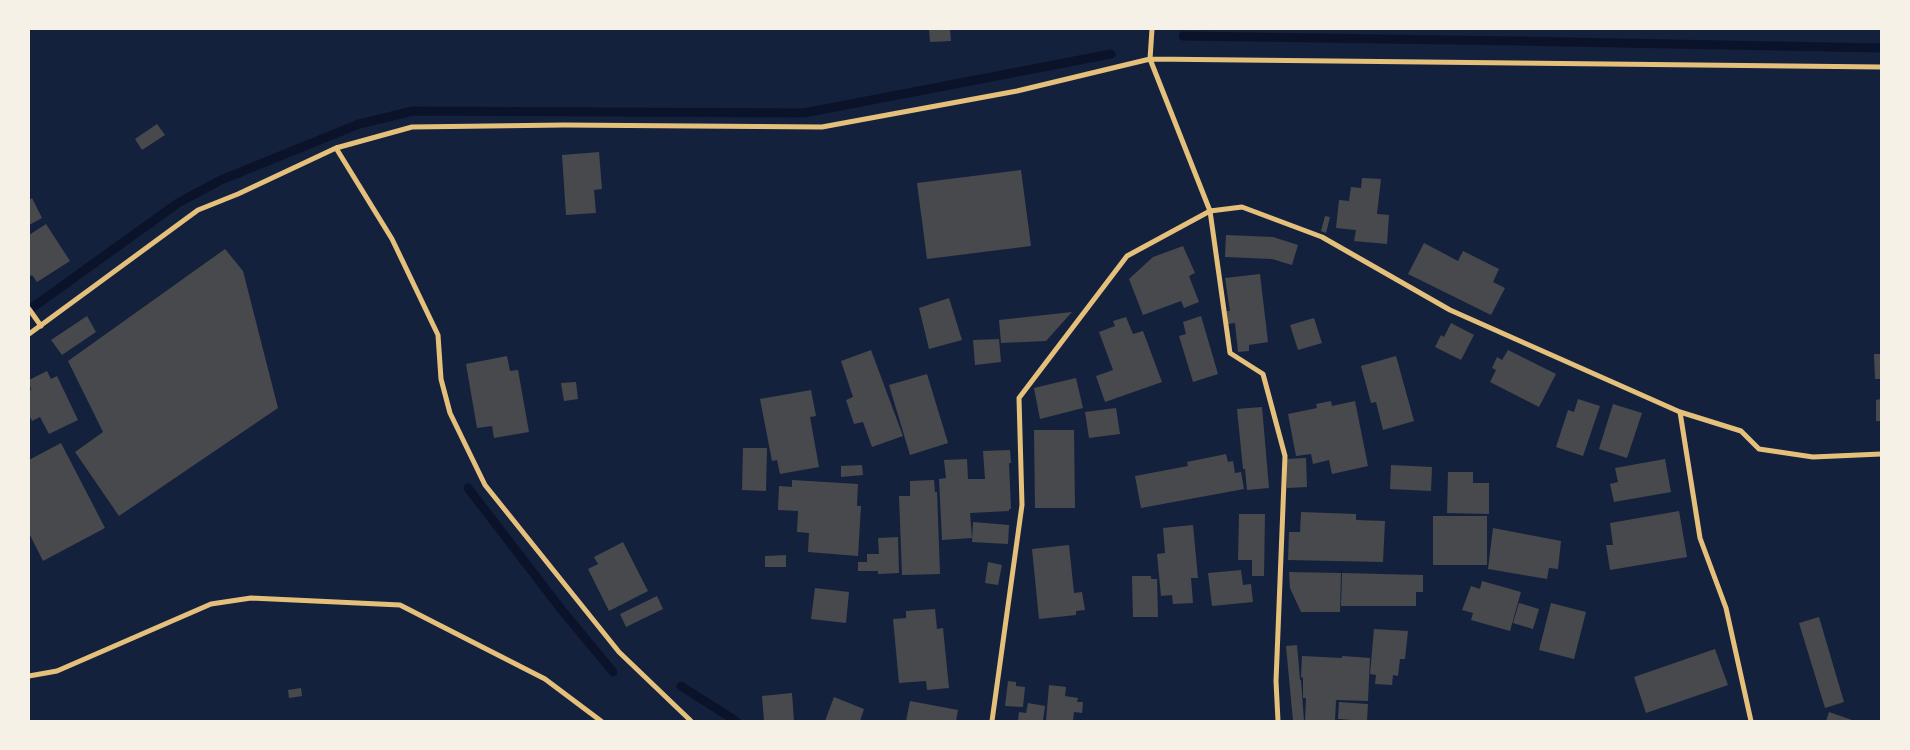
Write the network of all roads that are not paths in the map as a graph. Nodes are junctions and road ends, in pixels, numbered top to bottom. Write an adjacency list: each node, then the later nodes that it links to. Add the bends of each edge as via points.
1 (1152, 29): 2 (street)
2 (1150, 59): 3 (street); 4 (street, via 1017,91 822,126 412,127); 5 (street)
3 (1881, 67)
4 (336, 148): 7 (street, via 198,210); 13 (street, via 392,239 438,335 441,379 450,413 485,486 619,652)
5 (1210, 212): 9 (street, via 1242,207 1322,237 1450,310); 14 (street, via 1127,256 1019,398 1022,505); 15 (street, via 1230,353 1263,374 1284,456 1276,681)
6 (29, 309): 7 (street)
7 (41, 326): 8 (street)
8 (29, 334)
9 (1680, 412): 10 (street, via 1741,431 1759,450 1813,457); 16 (street, via 1700,538 1726,608)
10 (1881, 454)
11 (29, 676): 12 (street, via 57,671 211,604 251,598 400,606 545,679)
12 (601, 721)
13 (691, 721)
14 (992, 721)
15 (1278, 721)
16 (1751, 721)

